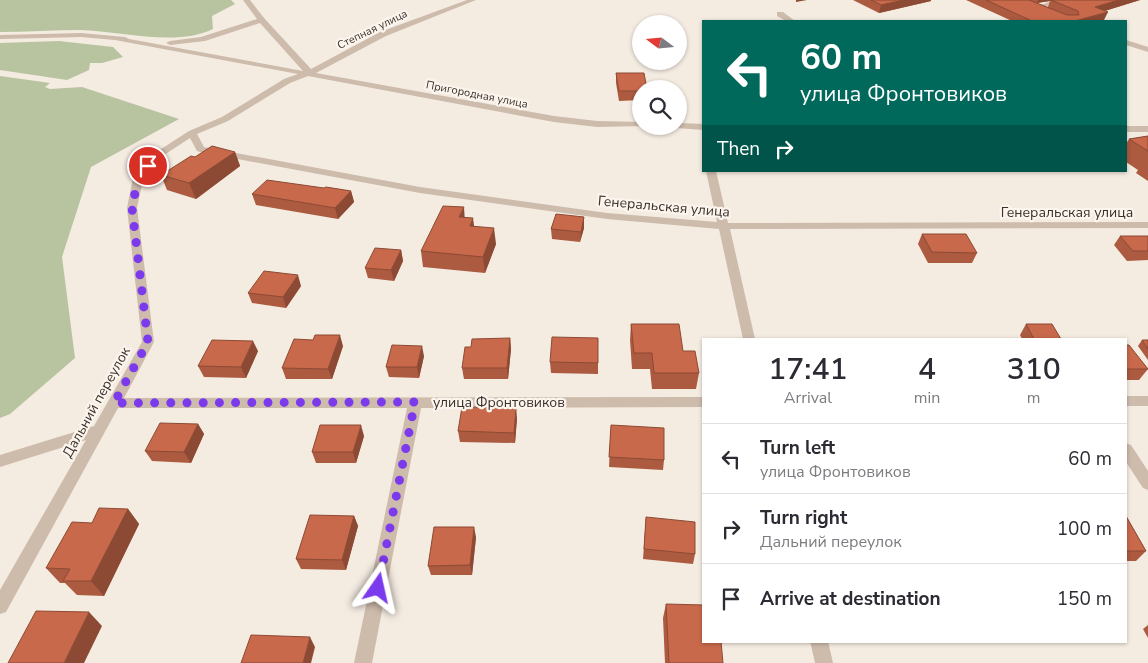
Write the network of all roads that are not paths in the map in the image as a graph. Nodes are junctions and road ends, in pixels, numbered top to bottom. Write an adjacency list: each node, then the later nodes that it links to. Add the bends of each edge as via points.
1 (246, 0): 6 (street)
2 (473, 0): 12 (street, Степная улица, via 383,34)
3 (1063, 0): 4 (street, via 1031,7)
4 (1043, 12)
5 (780, 14): 7 (street)
6 (261, 20): 9 (street, via 185,42); 12 (street)
7 (789, 20)
8 (0, 38): 9 (street, via 81,35)
9 (118, 39): 12 (street, Пригородная улица)
10 (1127, 42): 11 (street)
11 (1148, 50)
12 (310, 73): 13 (street, Пригородная улица, via 554,119); 18 (street, Степная улица, via 287,81 225,119)
13 (632, 125)
14 (687, 127): 15 (street)
15 (702, 129)
16 (1127, 129): 17 (street)
17 (1148, 129)
18 (192, 133): 20 (street, Генеральская улица, via 200,149 420,190 606,216); 27 (street, Дальний переулок, via 158,154 138,178 132,208 148,342)
19 (711, 172): 20 (street)
20 (722, 226): 21 (street, Генеральская улица); 22 (street)
21 (1148, 226)
22 (749, 338)
23 (1127, 401): 24 (street)
24 (1148, 401)
25 (415, 402): 26 (street, улица Фронтовиков); 27 (street, улица Фронтовиков); 34 (street)
26 (702, 402)
27 (114, 403): 28 (street, Дальний переулок)
28 (98, 430): 30 (street); 32 (street, Дальний переулок)
29 (1127, 451): 31 (street)
30 (0, 461)
31 (1148, 484)
32 (0, 606)
33 (819, 643): 35 (street)
34 (363, 663)
35 (824, 663)

